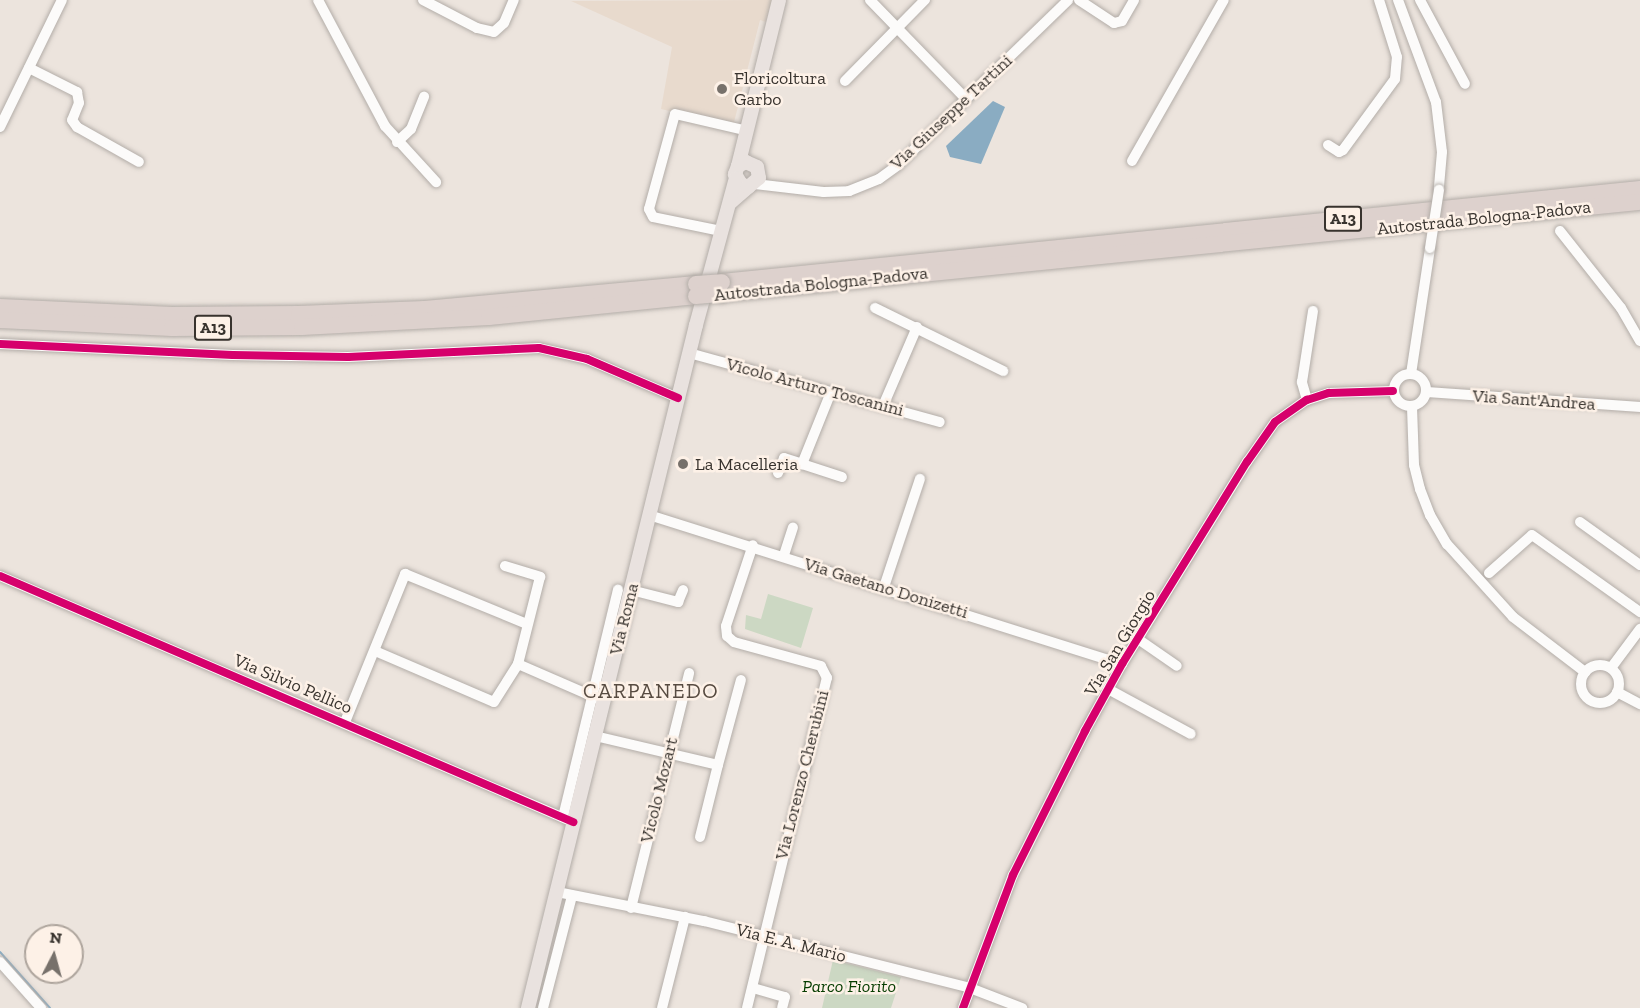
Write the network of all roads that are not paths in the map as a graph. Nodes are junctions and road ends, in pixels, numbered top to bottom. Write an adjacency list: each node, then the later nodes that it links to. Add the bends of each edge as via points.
1 (62, 0): 16 (street)
2 (318, 0): 23 (street)
3 (514, 0): 14 (street, via 504,24 494,32 477,28)
4 (779, 0): 22 (main road, Via Roma)
5 (870, 0): 15 (street)
6 (925, 0): 15 (street)
7 (1068, 0): 20 (street, Via Giuseppe Tartini)
8 (1079, 0): 9 (street, via 1114,24 1122,21)
9 (1134, 0)
10 (1224, 0): 25 (street)
11 (1379, 0): 24 (street, via 1397,57 1395,79 1343,150 1339,152)
12 (1398, 0): 46 (street, bridge, via 1437,109 1442,152)
13 (1420, 0): 18 (street)
14 (428, 1)
15 (898, 27): 17 (street); 20 (street)
16 (29, 68): 21 (street); 26 (street, via 78,92 79,103 72,120 77,127)
17 (845, 81)
18 (1465, 84)
19 (424, 97): 23 (street, via 411,129)
20 (966, 99): 30 (street, Via Giuseppe Tartini, via 898,165 862,188 824,192)
21 (0, 127)
22 (748, 134): 27 (main road, Via Roma); 28 (main road, Via Roma); 33 (street, via 675,114 649,209 653,217)
23 (397, 142): 29 (street)
24 (1328, 145)
25 (1132, 161)
26 (139, 162)
27 (756, 167): 28 (main road); 28 (main road); 30 (street, Via Giuseppe Tartini)
28 (744, 179): 30 (street, Via Giuseppe Tartini); 33 (main road, Via Roma, via 728,206)
29 (436, 182)
30 (782, 186)
31 (1640, 189): 35 (highway, Autostrada Bologna-Padova / A13, via 1046,249)
32 (1640, 202): 35 (highway, Autostrada Bologna-Padova / A13)
33 (721, 231): 44 (main road, Via Roma)
34 (1560, 231): 42 (street, via 1622,308)
35 (722, 288): 36 (highway, Autostrada Bologna-Padova, bridge)
36 (696, 290): 37 (highway, Autostrada Bologna-Padova / A13, via 425,309 172,315); 40 (highway, Autostrada Bologna-Padova / A13, via 489,317 302,327 172,328)
37 (0, 307)
38 (876, 308): 41 (street)
39 (1313, 311): 51 (street, via 1302,374)
40 (0, 320)
41 (917, 327): 45 (street); 52 (street)
42 (1640, 341)
43 (0, 344): 50 (street, via 233,356 348,357 560,350)
44 (689, 353): 48 (street, Vicolo Arturo Toscanini); 50 (main road, Via Roma)
45 (1003, 371)
46 (1411, 374): 47 (street, via 1397,380); 49 (street, via 1423,380)
47 (1394, 391): 51 (street, Via San Giorgio, via 1329,393); 53 (street, via 1401,405)
48 (831, 392): 52 (street, Vicolo Arturo Toscanini); 56 (street)
49 (1427, 392): 53 (street, via 1422,402); 54 (street, Via Sant'Andrea)
50 (678, 398): 60 (main road, Via Roma)
51 (1307, 400): 75 (street, Via San Giorgio, via 1275,423 1262,441)
52 (883, 405): 55 (street, Vicolo Arturo Toscanini)
53 (1412, 407): 81 (street, via 1414,465 1420,489 1447,544 1513,616)
54 (1640, 407)
55 (940, 422)
56 (802, 464): 57 (street, via 784,458); 58 (street)
57 (778, 473)
58 (842, 477)
59 (920, 479): 69 (street)
60 (649, 515): 63 (street, Via Gaetano Donizetti); 70 (main road, Via Roma)
61 (1580, 522): 65 (street)
62 (793, 527): 64 (street)
63 (753, 545): 64 (street, Via Gaetano Donizetti); 99 (street, Via Lorenzo Cherubini, via 726,626 727,636 734,642 821,666 827,678)
64 (784, 555): 69 (street, Via Gaetano Donizetti)
65 (1640, 565)
66 (505, 566): 73 (street, via 540,577)
67 (1489, 573): 72 (street, via 1532,535)
68 (0, 576): 88 (street, Via Silvio Pellico)
69 (884, 587): 78 (street, Via Gaetano Donizetti)
70 (624, 590): 71 (street, via 678,602); 86 (main road, Via Roma)
71 (683, 590)
72 (1640, 612)
73 (527, 624): 76 (street, via 405,574); 77 (street)
74 (1640, 629): 80 (street)
75 (1138, 639): 78 (street, Via San Giorgio); 79 (street, Via San Giorgio)
76 (375, 651): 77 (street, via 494,702); 88 (street)
77 (518, 664): 86 (street)
78 (1122, 664): 84 (street, Via San Giorgio)
79 (1177, 666)
80 (1611, 668): 81 (street, via 1600,664); 85 (street, via 1619,679)
81 (1585, 672): 85 (street, via 1581,684 1590,700 1608,701)
82 (688, 673): 91 (street, Vicolo Mozart)
83 (741, 680): 92 (street)
84 (1108, 689): 89 (street); 102 (street, Via San Giorgio, via 1013,875)
85 (1617, 692): 87 (street)
86 (598, 699): 90 (main road, Via Roma); 93 (street, Via Roma)
87 (1640, 704)
88 (345, 722): 93 (street, Via Silvio Pellico)
89 (1191, 734)
90 (595, 736): 91 (street); 93 (main road, Via Roma)
91 (668, 753): 92 (street); 97 (street, Vicolo Mozart)
92 (718, 765): 94 (street)
93 (568, 819): 95 (main road, Via Roma)
94 (700, 837)
95 (556, 892): 96 (street, Via E. A. Mario); 104 (main road, Via Roma)
96 (572, 896): 97 (street, Via E. A. Mario); 105 (street)
97 (631, 908): 98 (street, Via E. A. Mario)
98 (685, 917): 99 (street, Via E. A. Mario); 106 (street)
99 (764, 936): 101 (street); 102 (street, Via E. A. Mario)
100 (0, 962): 103 (street)
101 (753, 988): 107 (street); 108 (street, via 784,997)
102 (970, 988): 109 (street, Via San Giorgio); 110 (street, Via E. A. Mario)
103 (36, 1006)
104 (528, 1008)
105 (543, 1008)
106 (662, 1008)
107 (747, 1008)
108 (782, 1008)
109 (963, 1008)
110 (1022, 1008)

